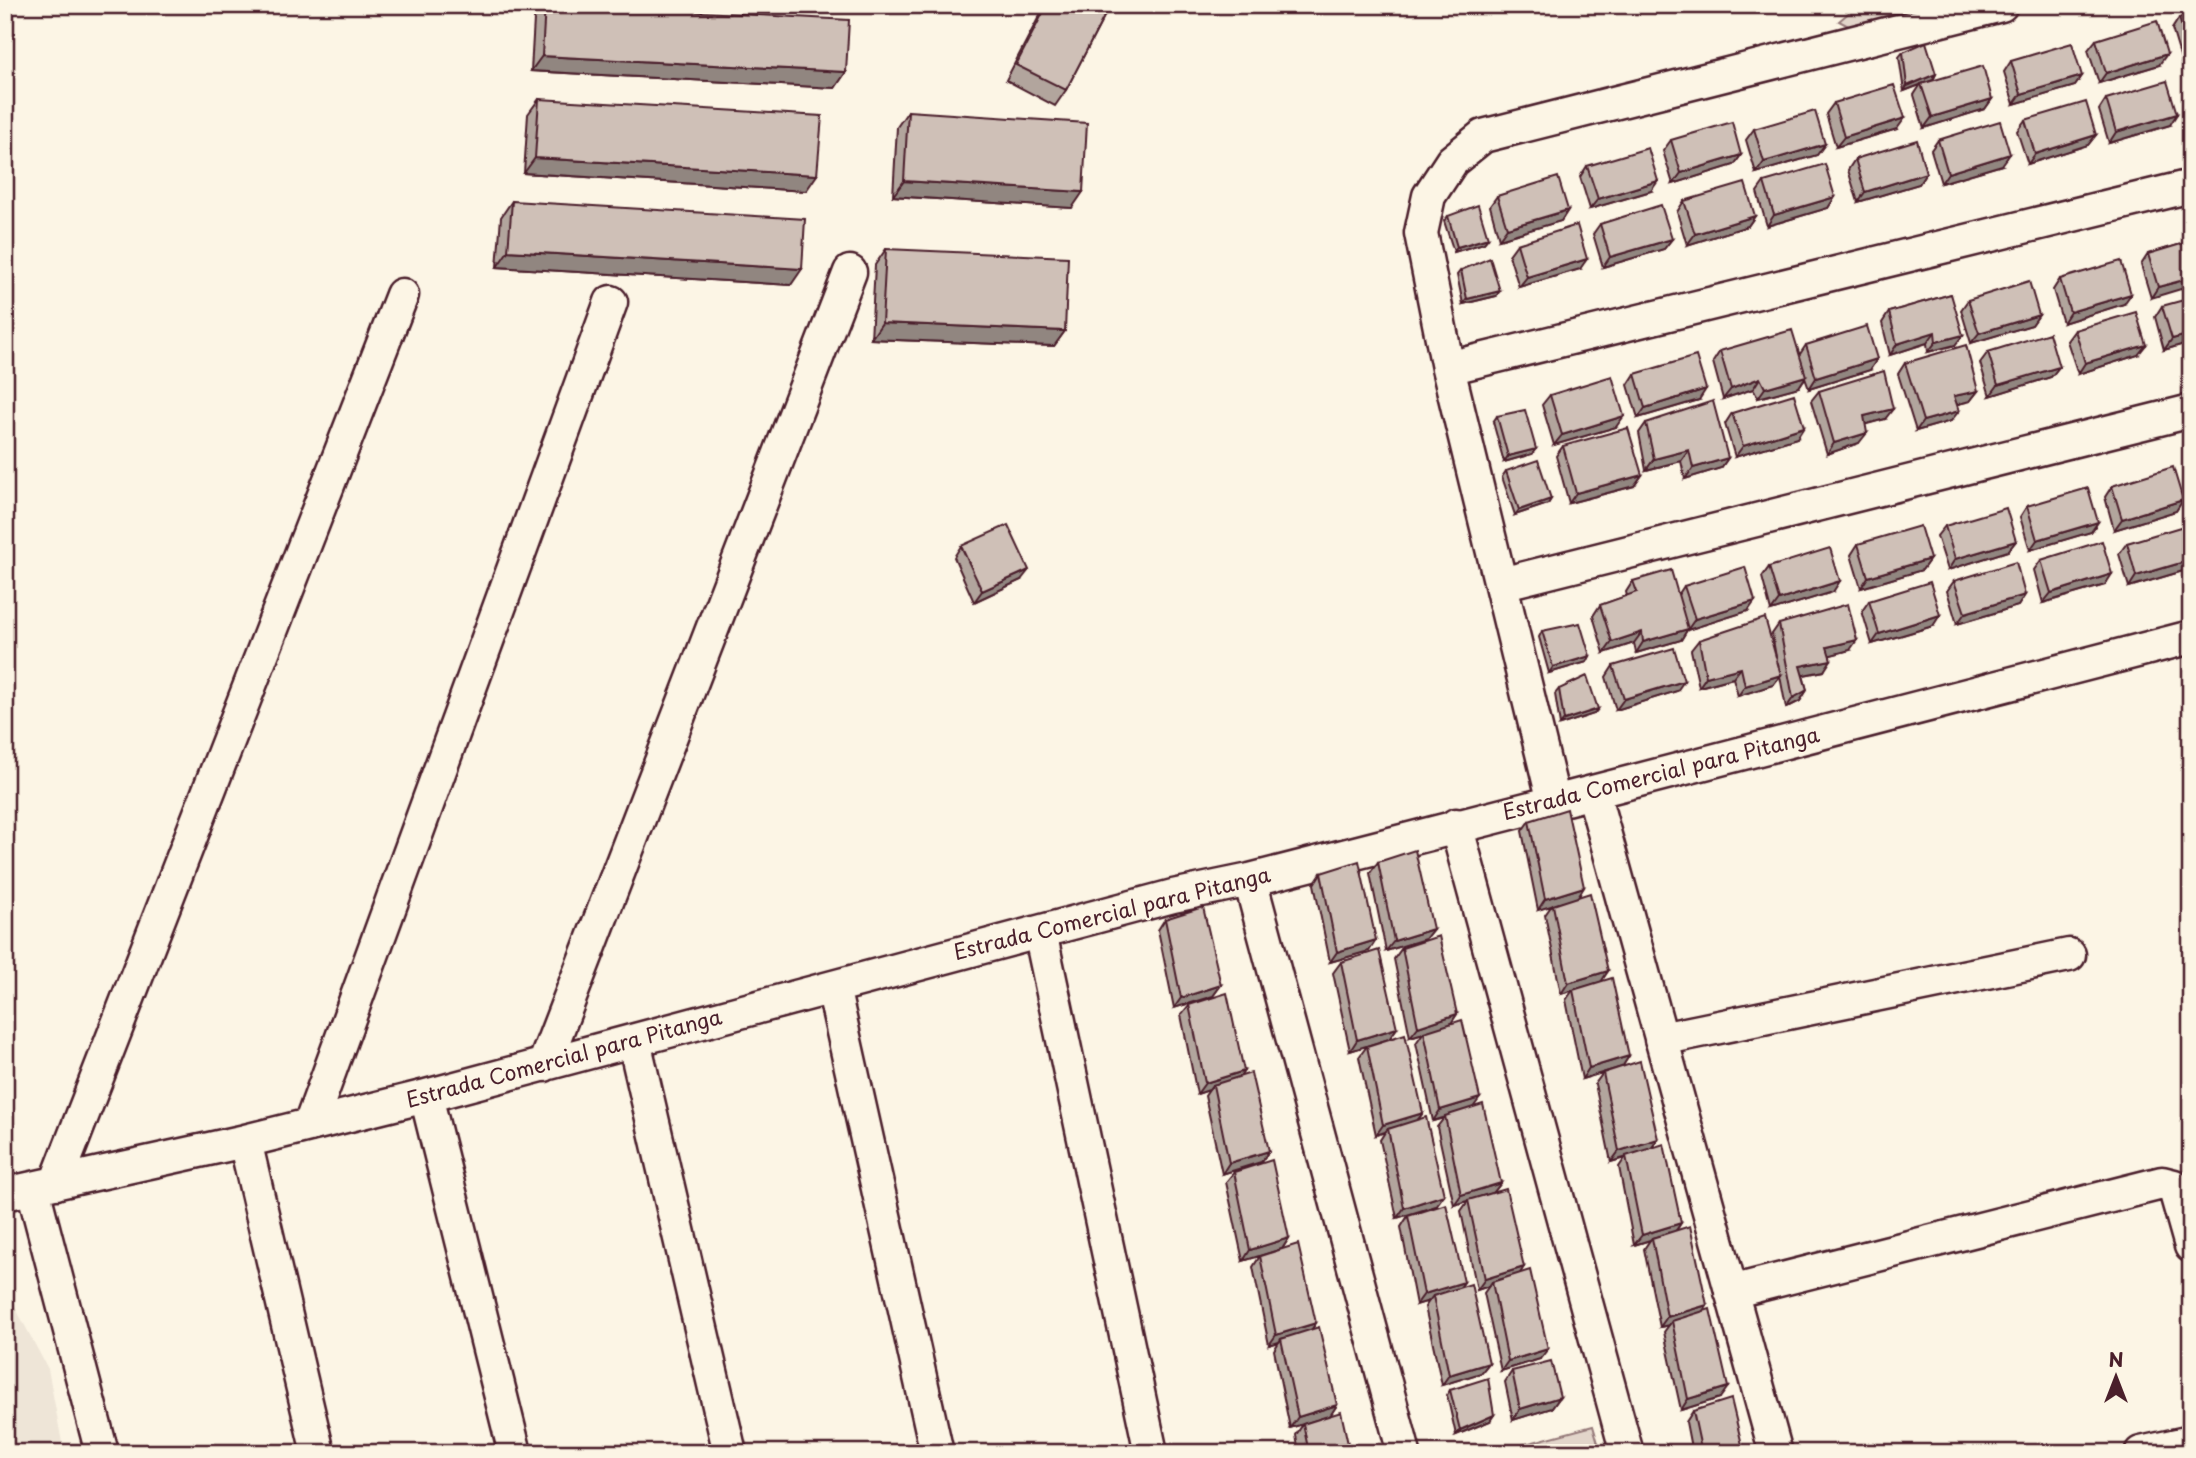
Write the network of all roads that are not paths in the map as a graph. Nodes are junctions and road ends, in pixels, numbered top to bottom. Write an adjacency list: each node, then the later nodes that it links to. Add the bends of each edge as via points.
1 (2001, 5): 6 (street, via 1483,136 1452,160 1429,195 1421,233)
2 (2191, 186): 6 (street)
3 (850, 272): 19 (street)
4 (402, 295): 23 (street)
5 (611, 302): 21 (street)
6 (1448, 368): 8 (street)
7 (2191, 411): 8 (street)
8 (1501, 584): 11 (street)
9 (2191, 637): 10 (street, Estrada Comercial para Pitanga)
10 (1593, 792): 11 (street, Estrada Comercial para Pitanga); 17 (street)
11 (1554, 802): 12 (street, Estrada Comercial para Pitanga)
12 (1456, 825): 13 (street, Estrada Comercial para Pitanga); 34 (street)
13 (1250, 880): 14 (street, Estrada Comercial para Pitanga); 33 (street)
14 (1040, 932): 16 (street, Estrada Comercial para Pitanga); 32 (street)
15 (2068, 955): 17 (street)
16 (834, 987): 18 (street, Estrada Comercial para Pitanga); 31 (street)
17 (1661, 1039): 25 (street)
18 (634, 1041): 19 (street, Estrada Comercial para Pitanga); 30 (street)
19 (544, 1065): 20 (street, Estrada Comercial para Pitanga)
20 (426, 1096): 21 (street, Estrada Comercial para Pitanga); 29 (street)
21 (310, 1125): 22 (street, Estrada Comercial para Pitanga)
22 (244, 1141): 23 (street, Estrada Comercial para Pitanga); 28 (street)
23 (31, 1188): 27 (street)
24 (2191, 1246): 25 (street, via 2174,1185 2162,1182)
25 (1731, 1292): 35 (street)
26 (2191, 1442): 36 (street)
27 (102, 1453)
28 (318, 1453)
29 (515, 1453)
30 (730, 1453)
31 (937, 1453)
32 (1151, 1453)
33 (1404, 1453)
34 (1627, 1453)
35 (1776, 1453)
36 (2141, 1453)

